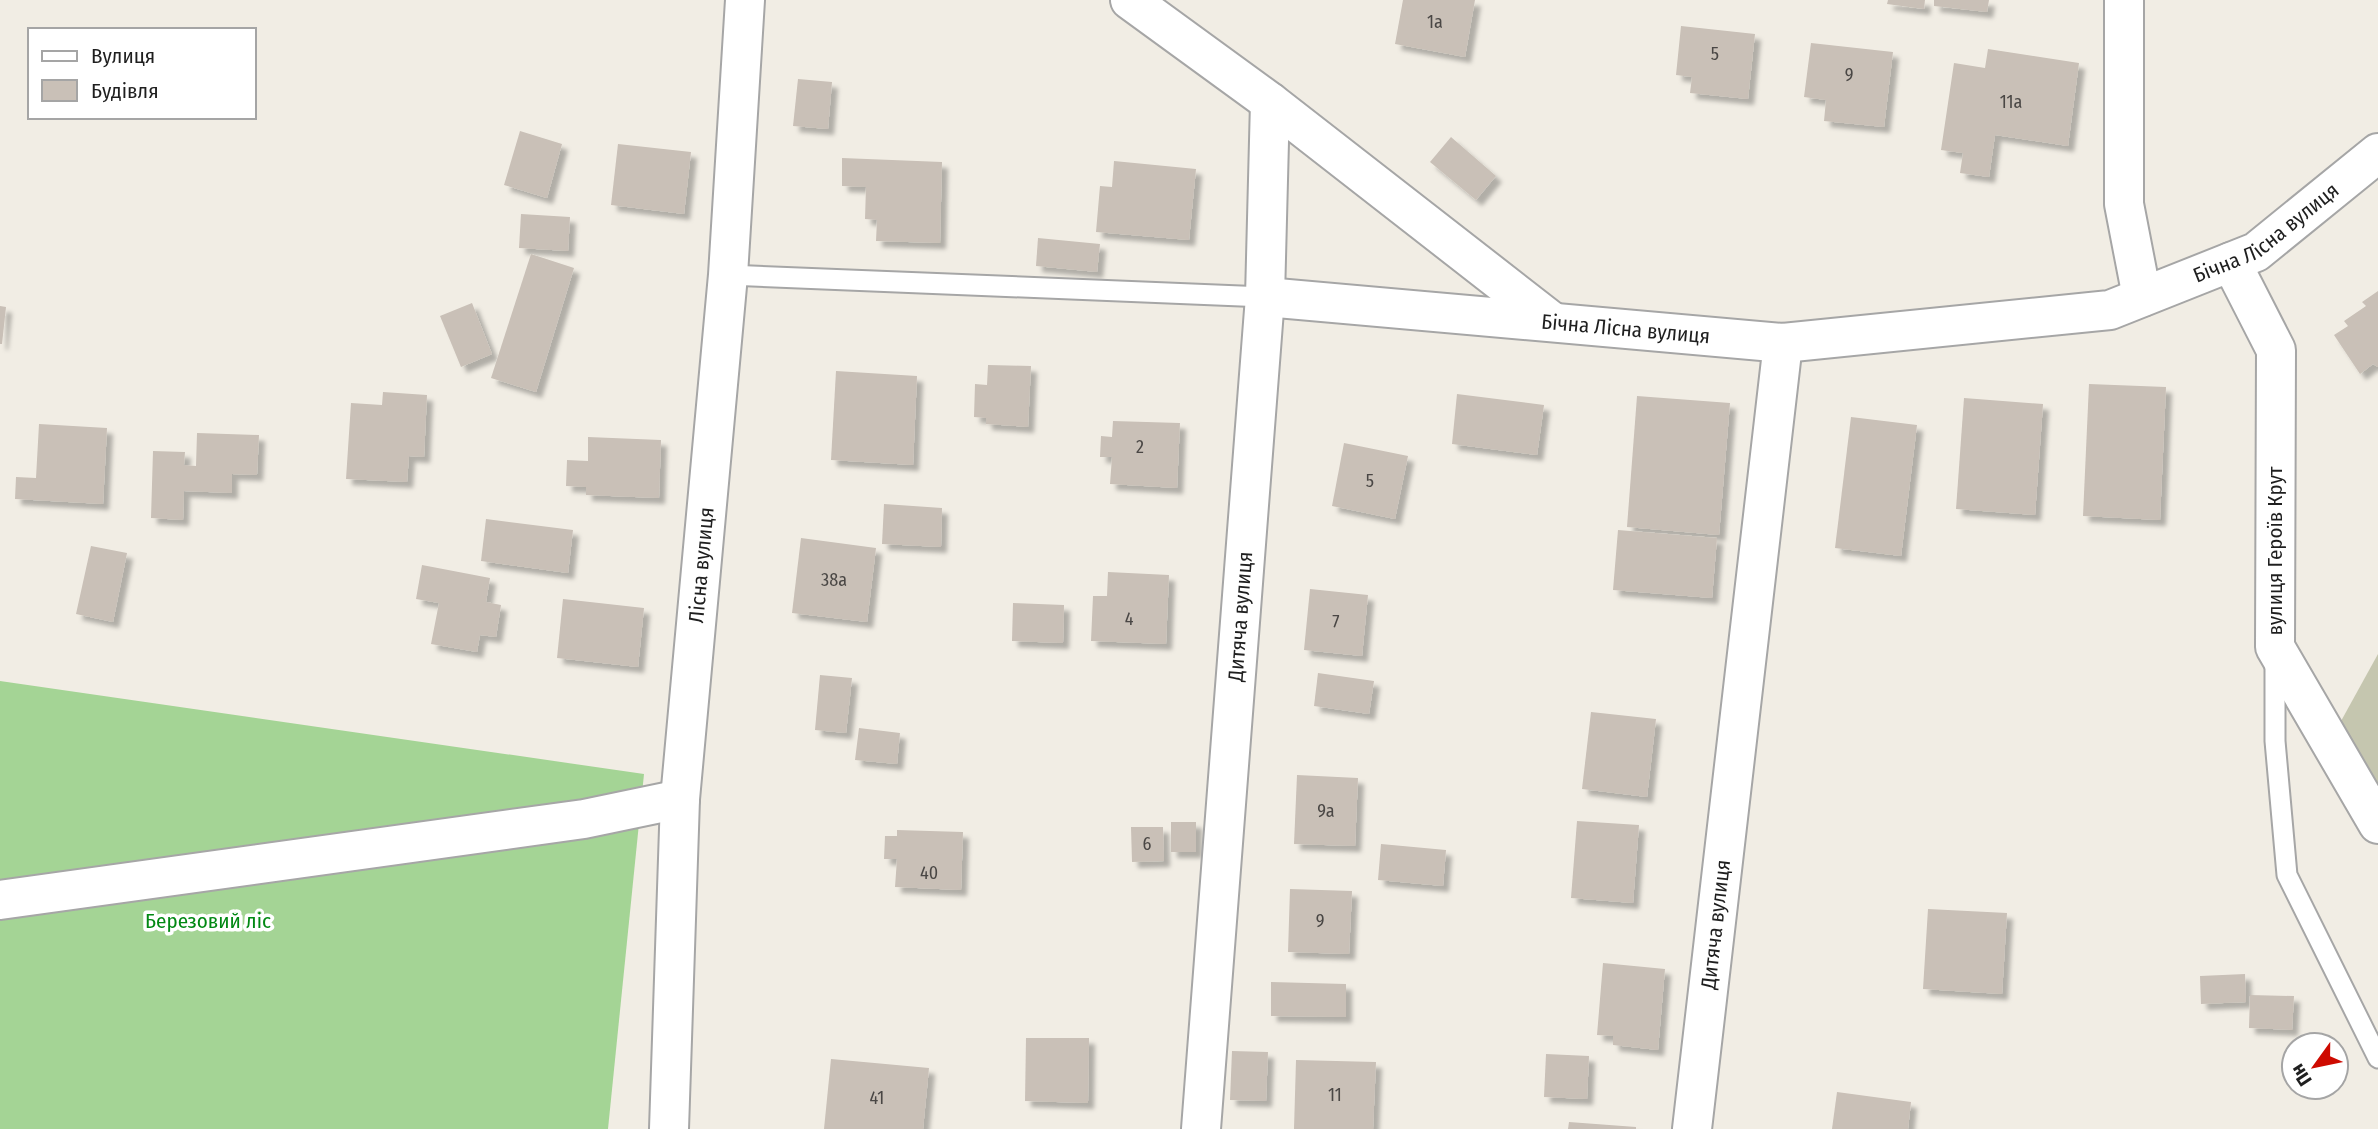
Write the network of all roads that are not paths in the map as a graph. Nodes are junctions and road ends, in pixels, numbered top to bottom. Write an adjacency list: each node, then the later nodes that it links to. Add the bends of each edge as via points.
1 (745, 0): 7 (street, Лісна вулиця)
2 (1130, 0): 4 (street, Бічна Лісна вулиця)
3 (2124, 0): 8 (street, via 2124,204)
4 (1270, 102): 9 (street, Дитяча вулиця); 10 (street, Бічна Лісна вулиця)
5 (2378, 153): 6 (street, Бічна Лісна вулиця, via 2256,252)
6 (2231, 262): 8 (street, Бічна Лісна вулиця); 12 (street, вулиця Героїв Крут, via 2276,350)
7 (728, 275): 9 (lane); 13 (street, Лісна вулиця)
8 (2142, 297): 11 (street, Бічна Лісна вулиця, via 2110,310)
9 (1265, 298): 10 (street); 18 (street, Дитяча вулиця)
10 (1550, 320): 11 (street, Бічна Лісна вулиця)
11 (1783, 343): 19 (street, Дитяча вулиця)
12 (2275, 648): 14 (street, вулиця Героїв Крут); 16 (lane, via 2275,741 2287,875)
13 (680, 799): 15 (street, via 584,819); 17 (street, Лісна вулиця)
14 (2378, 824)
15 (0, 900)
16 (2378, 1058)
17 (669, 1129)
18 (1201, 1129)
19 (1692, 1129)

